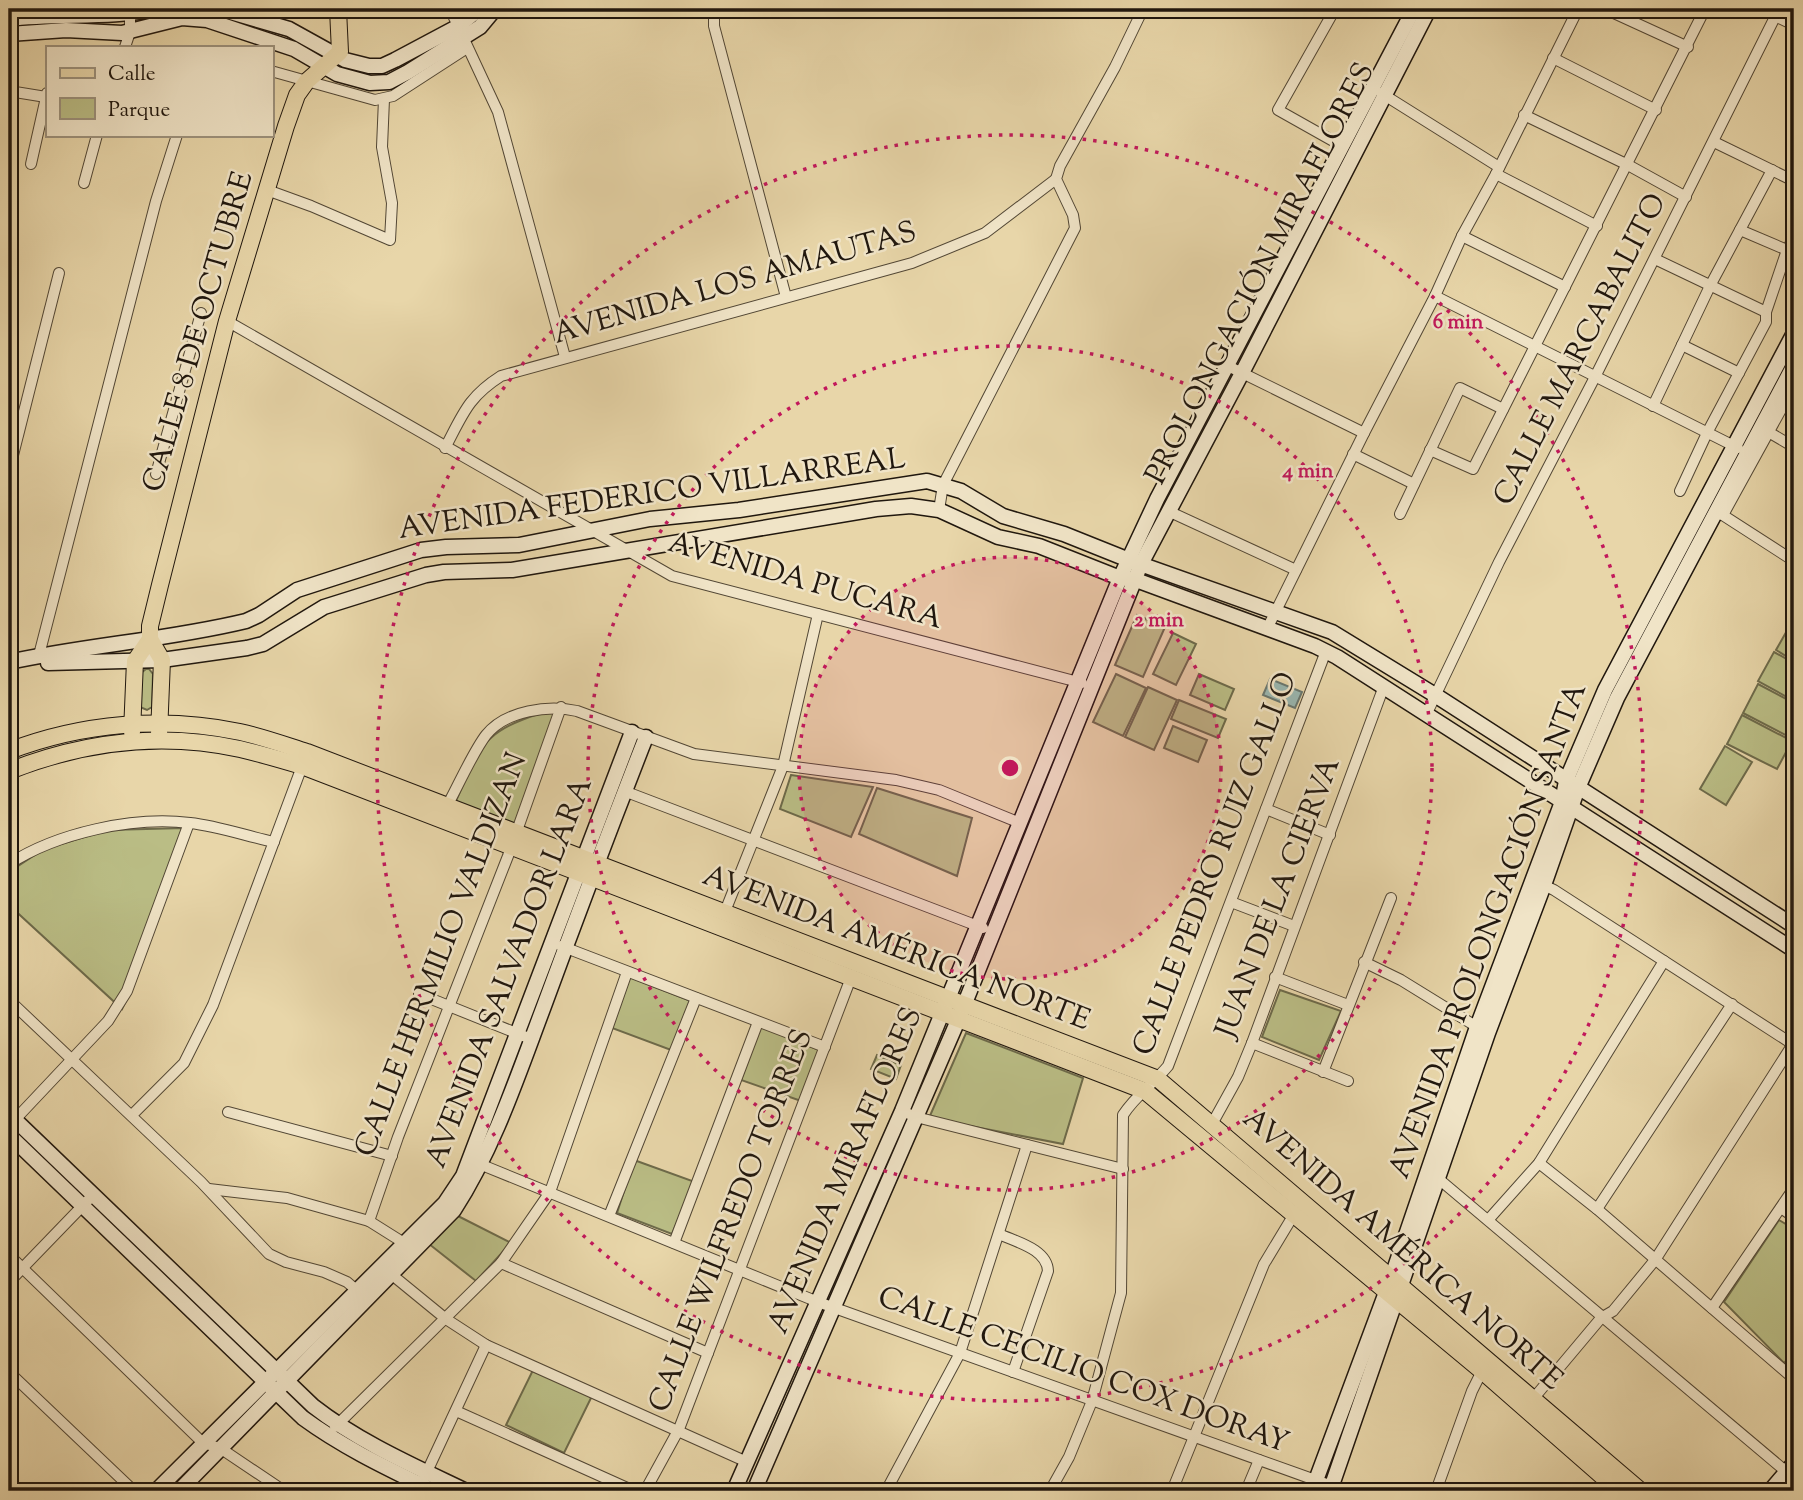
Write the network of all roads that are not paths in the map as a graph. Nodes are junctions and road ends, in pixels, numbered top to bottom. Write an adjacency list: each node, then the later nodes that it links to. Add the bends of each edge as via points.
1 (158, 9): 16 (main road)
2 (338, 9): 24 (main road, via 341,46)
3 (450, 9): 21 (street)
4 (479, 9): 21 (main road)
5 (495, 9): 21 (main road, via 480,27)
6 (714, 9): 60 (street)
7 (1143, 9): 45 (street, AVENIDA LOS AMAUTAS)
8 (1335, 9): 40 (street, via 1278,110)
9 (1414, 9): 31 (main road, PROLONGACIÓN MIRAFLORES)
10 (1429, 9): 31 (main road, PROLONGACIÓN MIRAFLORES)
11 (1578, 9): 25 (street)
12 (1605, 9): 23 (street)
13 (1705, 9): 23 (street)
14 (1760, 9): 17 (street)
15 (228, 10): 24 (main road, via 289,29)
16 (130, 12): 19 (main road, via 66,15); 20 (street)
17 (1777, 12): 18 (street); 39 (street, CALLE MARCABALITO)
18 (1794, 25)
19 (10, 27): 20 (main road); 26 (street)
20 (130, 32): 22 (street); 27 (main road, via 182,18 207,20 294,49)
21 (462, 38): 24 (main road, via 382,66 356,64); 27 (main road, via 389,82 353,80); 34 (street); 67 (street, via 498,112)
22 (125, 46)
23 (1688, 47): 35 (street)
24 (336, 56): 27 (main road, CALLE 8 DE OCTUBRE)
25 (1553, 58): 35 (street); 36 (street)
26 (9, 61)
27 (323, 66): 29 (main road, CALLE 8 DE OCTUBRE)
28 (273, 72): 29 (street)
29 (307, 81): 34 (street, via 367,100); 48 (main road, CALLE 8 DE OCTUBRE, via 297,95)
30 (9, 91): 32 (street)
31 (1378, 92): 40 (main road, PROLONGACIÓN MIRAFLORES); 44 (street); 70 (main road, PROLONGACIÓN MIRAFLORES)
32 (46, 95)
33 (46, 99): 41 (street)
34 (384, 99): 48 (street, via 382,147 392,203 390,240)
35 (1656, 110): 42 (street)
36 (1524, 115): 42 (street); 44 (street)
37 (97, 136): 47 (street)
38 (177, 136): 106 (street)
39 (1714, 142): 43 (street); 49 (street, CALLE MARCABALITO)
40 (1342, 146): 68 (main road, PROLONGACIÓN MIRAFLORES)
41 (31, 164)
42 (1628, 165): 49 (street); 50 (street)
43 (1772, 170): 46 (street); 51 (street)
44 (1497, 171): 50 (street); 52 (street)
45 (1056, 179): 60 (street, AVENIDA LOS AMAUTAS, via 985,233 912,263); 88 (street, via 1075,228)
46 (1794, 181)
47 (84, 183)
48 (267, 190): 63 (main road, CALLE 8 DE OCTUBRE)
49 (1686, 197): 55 (street, CALLE MARCABALITO)
50 (1597, 226): 58 (street)
51 (1741, 230): 54 (street); 57 (street)
52 (1462, 236): 58 (street); 59 (street)
53 (1794, 237): 54 (street)
54 (1787, 250): 61 (street)
55 (1655, 259): 57 (street); 72 (street, CALLE MARCABALITO)
56 (59, 273): 85 (street)
57 (1710, 286): 61 (street); 65 (street)
58 (1565, 287): 66 (street)
59 (1435, 296): 66 (street); 77 (street)
60 (786, 297): 67 (street, AVENIDA LOS AMAUTAS)
61 (1766, 312): 71 (street, via 1766,322)
62 (201, 313): 86 (street)
63 (227, 321): 81 (street, AVENIDA PUCARA); 104 (main road, CALLE 8 DE OCTUBRE)
64 (1794, 333): 79 (main road, AVENIDA PROLONGACIÓN SANTA)
65 (1682, 345): 71 (street); 74 (street)
66 (1535, 347): 72 (street); 75 (street)
67 (565, 357): 81 (street, AVENIDA LOS AMAUTAS, via 501,376 482,388)
68 (1228, 366): 70 (street); 97 (main road, PROLONGACIÓN MIRAFLORES, via 1157,499)
69 (1793, 369): 76 (main road, AVENIDA PROLONGACIÓN SANTA)
70 (1242, 373): 77 (street); 92 (main road, PROLONGACIÓN MIRAFLORES)
71 (1739, 373): 78 (street)
72 (1595, 377): 74 (street); 113 (street, CALLE MARCABALITO)
73 (1794, 386): 76 (street)
74 (1653, 406): 78 (street)
75 (1503, 409): 82 (street, via 1473,469); 82 (street, via 1460,388)
76 (1764, 430): 80 (street); 83 (main road, AVENIDA PROLONGACIÓN SANTA); 91 (street)
77 (1364, 433): 84 (street)
78 (1707, 433): 79 (street); 89 (street)
79 (1733, 446): 83 (street); 91 (main road, AVENIDA PROLONGACIÓN SANTA)
80 (1794, 447)
81 (445, 448): 94 (street, AVENIDA PUCARA)
82 (1430, 450): 87 (street)
83 (1748, 451): 91 (main road, AVENIDA PROLONGACIÓN SANTA)
84 (1353, 454): 87 (street); 98 (street)
85 (9, 471)
86 (156, 474)
87 (1414, 484): 93 (street)
88 (943, 485): 90 (street); 94 (main road, AVENIDA FEDERICO VILLARREAL, via 905,483); 97 (main road, AVENIDA FEDERICO VILLARREAL, via 1003,516)
89 (1680, 491)
90 (939, 510): 95 (main road, AVENIDA FEDERICO VILLARREAL, via 911,506 876,509); 99 (main road, AVENIDA FEDERICO VILLARREAL, via 990,534 1040,546)
91 (1715, 510): 96 (street); 128 (main road, AVENIDA PROLONGACIÓN SANTA, via 1611,694)
92 (1168, 511): 97 (main road, PROLONGACIÓN MIRAFLORES); 98 (street)
93 (1400, 514)
94 (592, 531): 95 (street, AVENIDA PUCARA); 104 (main road, AVENIDA FEDERICO VILLARREAL, via 519,545 421,550 297,590 246,621)
95 (624, 550): 102 (street, AVENIDA PUCARA, via 672,576); 107 (main road, AVENIDA FEDERICO VILLARREAL, via 512,570 426,575 324,607 263,643)
96 (1794, 561)
97 (1135, 562): 99 (main road, AVENIDA MIRAFLORES); 100 (main road, AVENIDA MIRAFLORES); 101 (main road, AVENIDA FEDERICO VILLARREAL)
98 (1296, 570): 101 (street)
99 (1120, 578): 100 (main road); 111 (main road, AVENIDA MIRAFLORES)
100 (1136, 579): 103 (main road); 111 (main road, AVENIDA MIRAFLORES)
101 (1276, 611): 103 (street); 113 (main road, AVENIDA FEDERICO VILLARREAL, via 1346,639)
102 (818, 614): 111 (street, AVENIDA PUCARA); 126 (street)
103 (1267, 629): 105 (main road)
104 (150, 639): 106 (main road, AVENIDA FEDERICO VILLARREAL); 107 (main road); 108 (main road, CALLE 8 DE OCTUBRE)
105 (1326, 651): 112 (main road); 132 (street, CALLE PEDRO RUIZ GALLO)
106 (39, 655): 109 (main road, AVENIDA FEDERICO VILLARREAL)
107 (162, 660): 108 (main road, AVENIDA FEDERICO VILLARREAL); 116 (main road)
108 (135, 661): 110 (main road, AVENIDA FEDERICO VILLARREAL, via 51,662); 117 (main road)
109 (9, 662)
110 (9, 672)
111 (1085, 684): 133 (main road, AVENIDA MIRAFLORES); 134 (main road, AVENIDA MIRAFLORES)
112 (1384, 686): 115 (main road); 136 (street, JUAN DE LA CIERVA)
113 (1435, 695): 115 (street, CALLE MARCABALITO); 128 (main road, AVENIDA FEDERICO VILLARREAL)
114 (561, 708): 119 (street); 131 (street, via 527,711 487,734); 137 (street, CALLE HERMILIO VALDIZAN)
115 (1427, 713): 130 (main road)
116 (160, 723): 117 (main road, AVENIDA AMÉRICA NORTE); 120 (main road); 122 (main road, AVENIDA AMÉRICA NORTE, via 201,726)
117 (132, 724): 118 (main road, AVENIDA AMÉRICA NORTE); 121 (main road)
118 (72, 733): 123 (main road); 124 (main road, AVENIDA AMÉRICA NORTE)
119 (639, 734): 126 (street, via 694,754); 129 (main road, AVENIDA SALVADOR LARA); 141 (main road, AVENIDA SALVADOR LARA)
120 (159, 740): 121 (main road, AVENIDA AMÉRICA NORTE); 122 (main road, AVENIDA AMÉRICA NORTE)
121 (131, 741): 123 (main road, AVENIDA AMÉRICA NORTE)
122 (241, 741): 125 (main road, AVENIDA AMÉRICA NORTE)
123 (75, 750): 127 (main road, AVENIDA AMÉRICA NORTE)
124 (9, 751)
125 (305, 759): 131 (main road, AVENIDA AMÉRICA NORTE); 137 (main road, AVENIDA AMÉRICA NORTE); 139 (street)
126 (783, 765): 133 (street, via 896,780); 138 (street)
127 (9, 771)
128 (1572, 784): 130 (main road, AVENIDA PROLONGACIÓN SANTA); 143 (main road, AVENIDA FEDERICO VILLARREAL)
129 (625, 791): 138 (street); 141 (main road, AVENIDA SALVADOR LARA)
130 (1567, 805): 142 (main road, AVENIDA PROLONGACIÓN SANTA); 146 (main road)
131 (447, 806): 137 (main road, AVENIDA AMÉRICA NORTE)
132 (1266, 809): 136 (street); 145 (street, CALLE PEDRO RUIZ GALLO)
133 (1022, 819): 134 (main road); 148 (main road, AVENIDA MIRAFLORES)
134 (1038, 821): 151 (main road, AVENIDA MIRAFLORES)
135 (189, 823): 139 (street); 140 (street, via 132,823 75,835); 174 (street, via 127,991 108,1021)
136 (1330, 835): 149 (street, JUAN DE LA CIERVA)
137 (513, 839): 141 (main road, AVENIDA AMÉRICA NORTE); 165 (street, CALLE HERMILIO VALDIZAN)
138 (754, 841): 147 (street); 148 (street)
139 (274, 842): 181 (street, via 213,1005 184,1063)
140 (9, 864)
141 (586, 868): 147 (main road, AVENIDA AMÉRICA NORTE); 152 (main road, AVENIDA SALVADOR LARA); 153 (main road, AVENIDA SALVADOR LARA); 157 (main road, AVENIDA AMÉRICA NORTE)
142 (1538, 883): 155 (street); 168 (main road, AVENIDA PROLONGACIÓN SANTA)
143 (1750, 897): 146 (main road); 150 (main road, AVENIDA FEDERICO VILLARREAL)
144 (1391, 898): 156 (street)
145 (1231, 902): 149 (street); 176 (street, CALLE PEDRO RUIZ GALLO, via 1168,1066)
146 (1738, 913): 154 (main road)
147 (724, 914): 157 (main road, AVENIDA AMÉRICA NORTE)
148 (978, 926): 151 (street); 166 (main road, AVENIDA MIRAFLORES)
149 (1294, 926): 159 (street, JUAN DE LA CIERVA)
150 (1794, 926)
151 (993, 932): 166 (main road, AVENIDA MIRAFLORES)
152 (550, 942): 153 (street); 169 (main road, AVENIDA SALVADOR LARA)
153 (565, 948): 158 (street); 170 (main road, AVENIDA SALVADOR LARA)
154 (1794, 950)
155 (1664, 961): 163 (street); 188 (street)
156 (1364, 962): 164 (street); 168 (street)
157 (854, 971): 166 (main road, AVENIDA AMÉRICA NORTE); 173 (street, CALLE WILFREDO TORRES)
158 (627, 972): 161 (street); 194 (street)
159 (1275, 978): 164 (street); 171 (street, JUAN DE LA CIERVA)
160 (419, 994): 165 (street)
161 (696, 998): 167 (street); 198 (street)
162 (9, 1000): 174 (street)
163 (1732, 1004): 172 (street); 197 (street)
164 (1348, 1005): 175 (street)
165 (451, 1006): 169 (street); 186 (street, CALLE HERMILIO VALDIZAN)
166 (954, 1009): 176 (main road, AVENIDA AMÉRICA NORTE); 178 (main road, AVENIDA AMÉRICA NORTE); 180 (main road, AVENIDA MIRAFLORES)
167 (758, 1022): 173 (street); 205 (street)
168 (1483, 1030): 190 (main road, AVENIDA PROLONGACIÓN SANTA)
169 (517, 1033): 170 (street); 187 (main road, AVENIDA SALVADOR LARA)
170 (531, 1039): 187 (main road, AVENIDA SALVADOR LARA)
171 (1252, 1043): 175 (street); 183 (street, JUAN DE LA CIERVA)
172 (1794, 1044): 207 (street)
173 (825, 1047): 210 (street, CALLE WILFREDO TORRES)
174 (71, 1060): 181 (street); 182 (street)
175 (1323, 1072): 177 (street)
176 (1158, 1079): 178 (street, CALLE PEDRO RUIZ GALLO); 183 (main road, AVENIDA AMÉRICA NORTE)
177 (1348, 1082)
178 (1145, 1091): 189 (street, CALLE PEDRO RUIZ GALLO, via 1123,1115); 191 (main road, AVENIDA AMÉRICA NORTE)
179 (229, 1112): 186 (street)
180 (909, 1114): 185 (street); 215 (main road, AVENIDA MIRAFLORES)
181 (132, 1115): 193 (street)
182 (11, 1120): 195 (main road)
183 (1212, 1124): 191 (main road, AVENIDA AMÉRICA NORTE)
184 (9, 1135): 195 (main road)
185 (1027, 1145): 189 (street); 203 (street)
186 (392, 1156): 202 (street, CALLE HERMILIO VALDIZAN)
187 (476, 1162): 194 (street, CALLE CECILIO COX DORAY); 204 (main road, AVENIDA SALVADOR LARA); 211 (main road, AVENIDA SALVADOR LARA, via 454,1210)
188 (1539, 1163): 197 (street); 201 (street)
189 (1123, 1169): 229 (street, CALLE PEDRO RUIZ GALLO, via 1121,1293)
190 (1433, 1174): 201 (street); 213 (main road, AVENIDA PROLONGACIÓN SANTA)
191 (1270, 1186): 199 (main road, AVENIDA AMÉRICA NORTE); 213 (main road, AVENIDA AMÉRICA NORTE)
192 (1794, 1188): 196 (street)
193 (209, 1189): 202 (street, via 287,1198); 214 (street, via 269,1254 324,1272)
194 (550, 1192): 198 (street, CALLE CECILIO COX DORAY); 208 (street)
195 (89, 1200): 209 (street); 226 (main road)
196 (1781, 1208): 200 (street); 216 (street)
197 (1597, 1209): 207 (street)
198 (609, 1216): 205 (street, CALLE CECILIO COX DORAY)
199 (1293, 1216): 213 (main road, AVENIDA AMÉRICA NORTE); 233 (street, via 1265,1264)
200 (1794, 1217)
201 (1489, 1219): 217 (street)
202 (369, 1221): 204 (street)
203 (999, 1234): 221 (street); 224 (street, via 1043,1255 1048,1262)
204 (404, 1243): 214 (main road, AVENIDA SALVADOR LARA)
205 (674, 1243): 210 (street, CALLE CECILIO COX DORAY)
206 (9, 1255): 209 (street)
207 (1656, 1260): 216 (street); 217 (street, via 1613,1311)
208 (501, 1263): 218 (street); 220 (street)
209 (22, 1268): 212 (street); 234 (street)
210 (740, 1270): 215 (street, CALLE CECILIO COX DORAY); 220 (street, CALLE WILFREDO TORRES)
211 (391, 1274): 214 (main road, AVENIDA SALVADOR LARA); 218 (street)
212 (9, 1282)
213 (1394, 1290): 222 (main road, AVENIDA AMÉRICA NORTE); 241 (main road, AVENIDA PROLONGACIÓN SANTA); 242 (main road, AVENIDA PROLONGACIÓN SANTA)
214 (361, 1294): 226 (main road, AVENIDA SALVADOR LARA); 227 (main road, AVENIDA SALVADOR LARA)
215 (825, 1305): 221 (street, CALLE CECILIO COX DORAY); 237 (main road, AVENIDA MIRAFLORES); 252 (main road, AVENIDA MIRAFLORES)
216 (1712, 1308): 225 (street)
217 (1601, 1318): 228 (street); 238 (street)
218 (446, 1319): 219 (street); 232 (street)
219 (486, 1345): 230 (street); 231 (street)
220 (708, 1353): 231 (street, CALLE WILFREDO TORRES)
221 (960, 1353): 224 (street, CALLE CECILIO COX DORAY); 253 (street)
222 (1485, 1366): 228 (main road, AVENIDA AMÉRICA NORTE); 257 (street); 258 (main road, AVENIDA AMÉRICA NORTE)
223 (9, 1372): 244 (street)
224 (1013, 1372): 229 (street, CALLE CECILIO COX DORAY)
225 (1792, 1374)
226 (270, 1375): 227 (main road); 234 (main road, AVENIDA SALVADOR LARA)
227 (282, 1386): 232 (main road, via 313,1406); 235 (main road, AVENIDA SALVADOR LARA)
228 (1533, 1399): 259 (main road, AVENIDA AMÉRICA NORTE)
229 (1092, 1401): 233 (street, CALLE CECILIO COX DORAY); 254 (street, CALLE PEDRO RUIZ GALLO)
230 (456, 1411): 239 (street); 249 (street)
231 (679, 1429): 237 (street); 250 (street, CALLE WILFREDO TORRES)
232 (332, 1430): 239 (main road)
233 (1195, 1437): 236 (street, CALLE CECILIO COX DORAY); 255 (street)
234 (203, 1443): 235 (street); 245 (main road, AVENIDA SALVADOR LARA)
235 (220, 1448): 246 (main road, AVENIDA SALVADOR LARA); 247 (street)
236 (1259, 1460): 241 (street, CALLE CECILIO COX DORAY); 256 (street)
237 (747, 1462): 251 (main road, AVENIDA MIRAFLORES)
238 (1792, 1473): 260 (main road); 261 (main road)
239 (425, 1485): 248 (main road)
240 (9, 1486): 243 (street)
241 (1314, 1486): 242 (street, CALLE CECILIO COX DORAY)
242 (1331, 1488)
243 (14, 1491)
244 (134, 1491)
245 (156, 1491)
246 (179, 1491)
247 (284, 1491)
248 (466, 1491)
249 (634, 1491)
250 (645, 1491)
251 (734, 1491)
252 (754, 1491)
253 (886, 1491)
254 (1049, 1491)
255 (1172, 1491)
256 (1246, 1491)
257 (1436, 1491)
258 (1619, 1491)
259 (1641, 1491)
260 (1770, 1491)
261 (1785, 1491)

